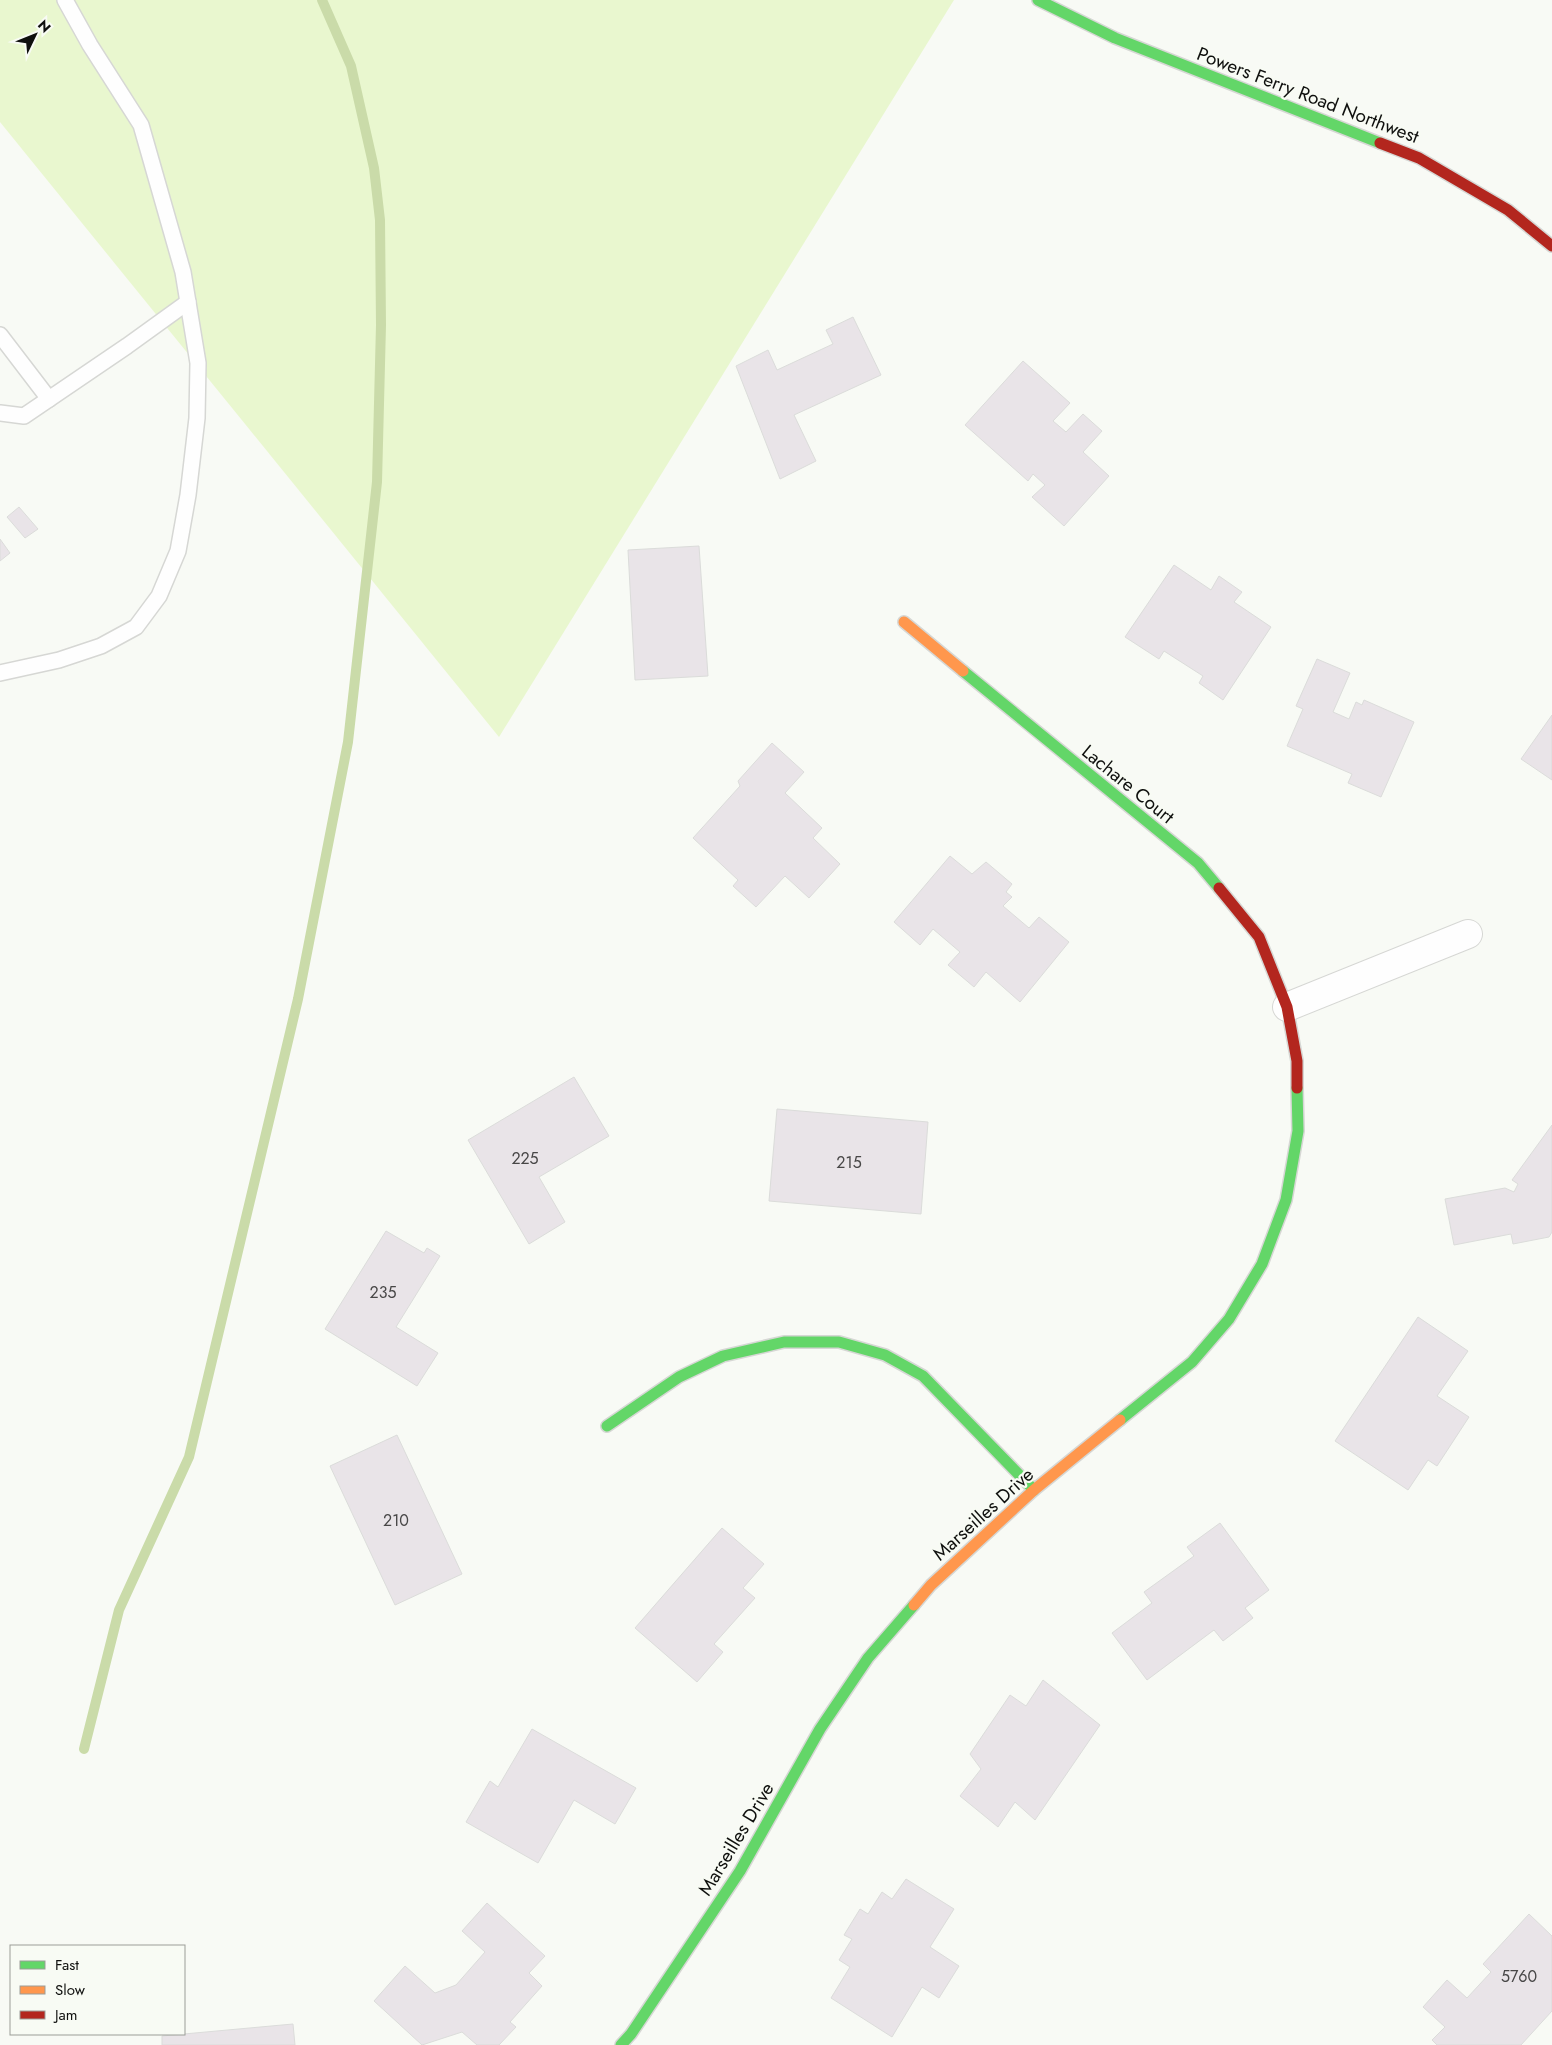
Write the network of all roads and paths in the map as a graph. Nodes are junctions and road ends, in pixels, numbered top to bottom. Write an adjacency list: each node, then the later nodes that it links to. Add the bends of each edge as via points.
1 (65, 0): 4 (lane, via 141,125 183,272)
2 (1038, 0): 3 (street, Powers Ferry Road Northwest, via 1114,38 1419,158 1508,210)
3 (1552, 246)
4 (188, 302): 6 (lane); 9 (lane, via 198,363 197,418 178,551 159,596 136,627 101,646 59,660)
5 (0, 335): 6 (lane)
6 (49, 399): 7 (lane, via 24,416)
7 (0, 413)
8 (904, 622): 11 (street, Lachare Court, via 1198,863 1258,937)
9 (0, 673)
10 (1468, 934): 11 (street)
11 (1287, 1007): 13 (street, Marseilles Drive, via 1296,1062 1298,1131 1286,1200 1262,1264 1229,1319 1192,1362)
12 (607, 1426): 13 (street, via 679,1377 723,1356 784,1342 839,1342 885,1355 923,1376)
13 (1034, 1490): 14 (street, Marseilles Drive, via 931,1585 868,1658 820,1729 740,1871)
14 (621, 2045)

